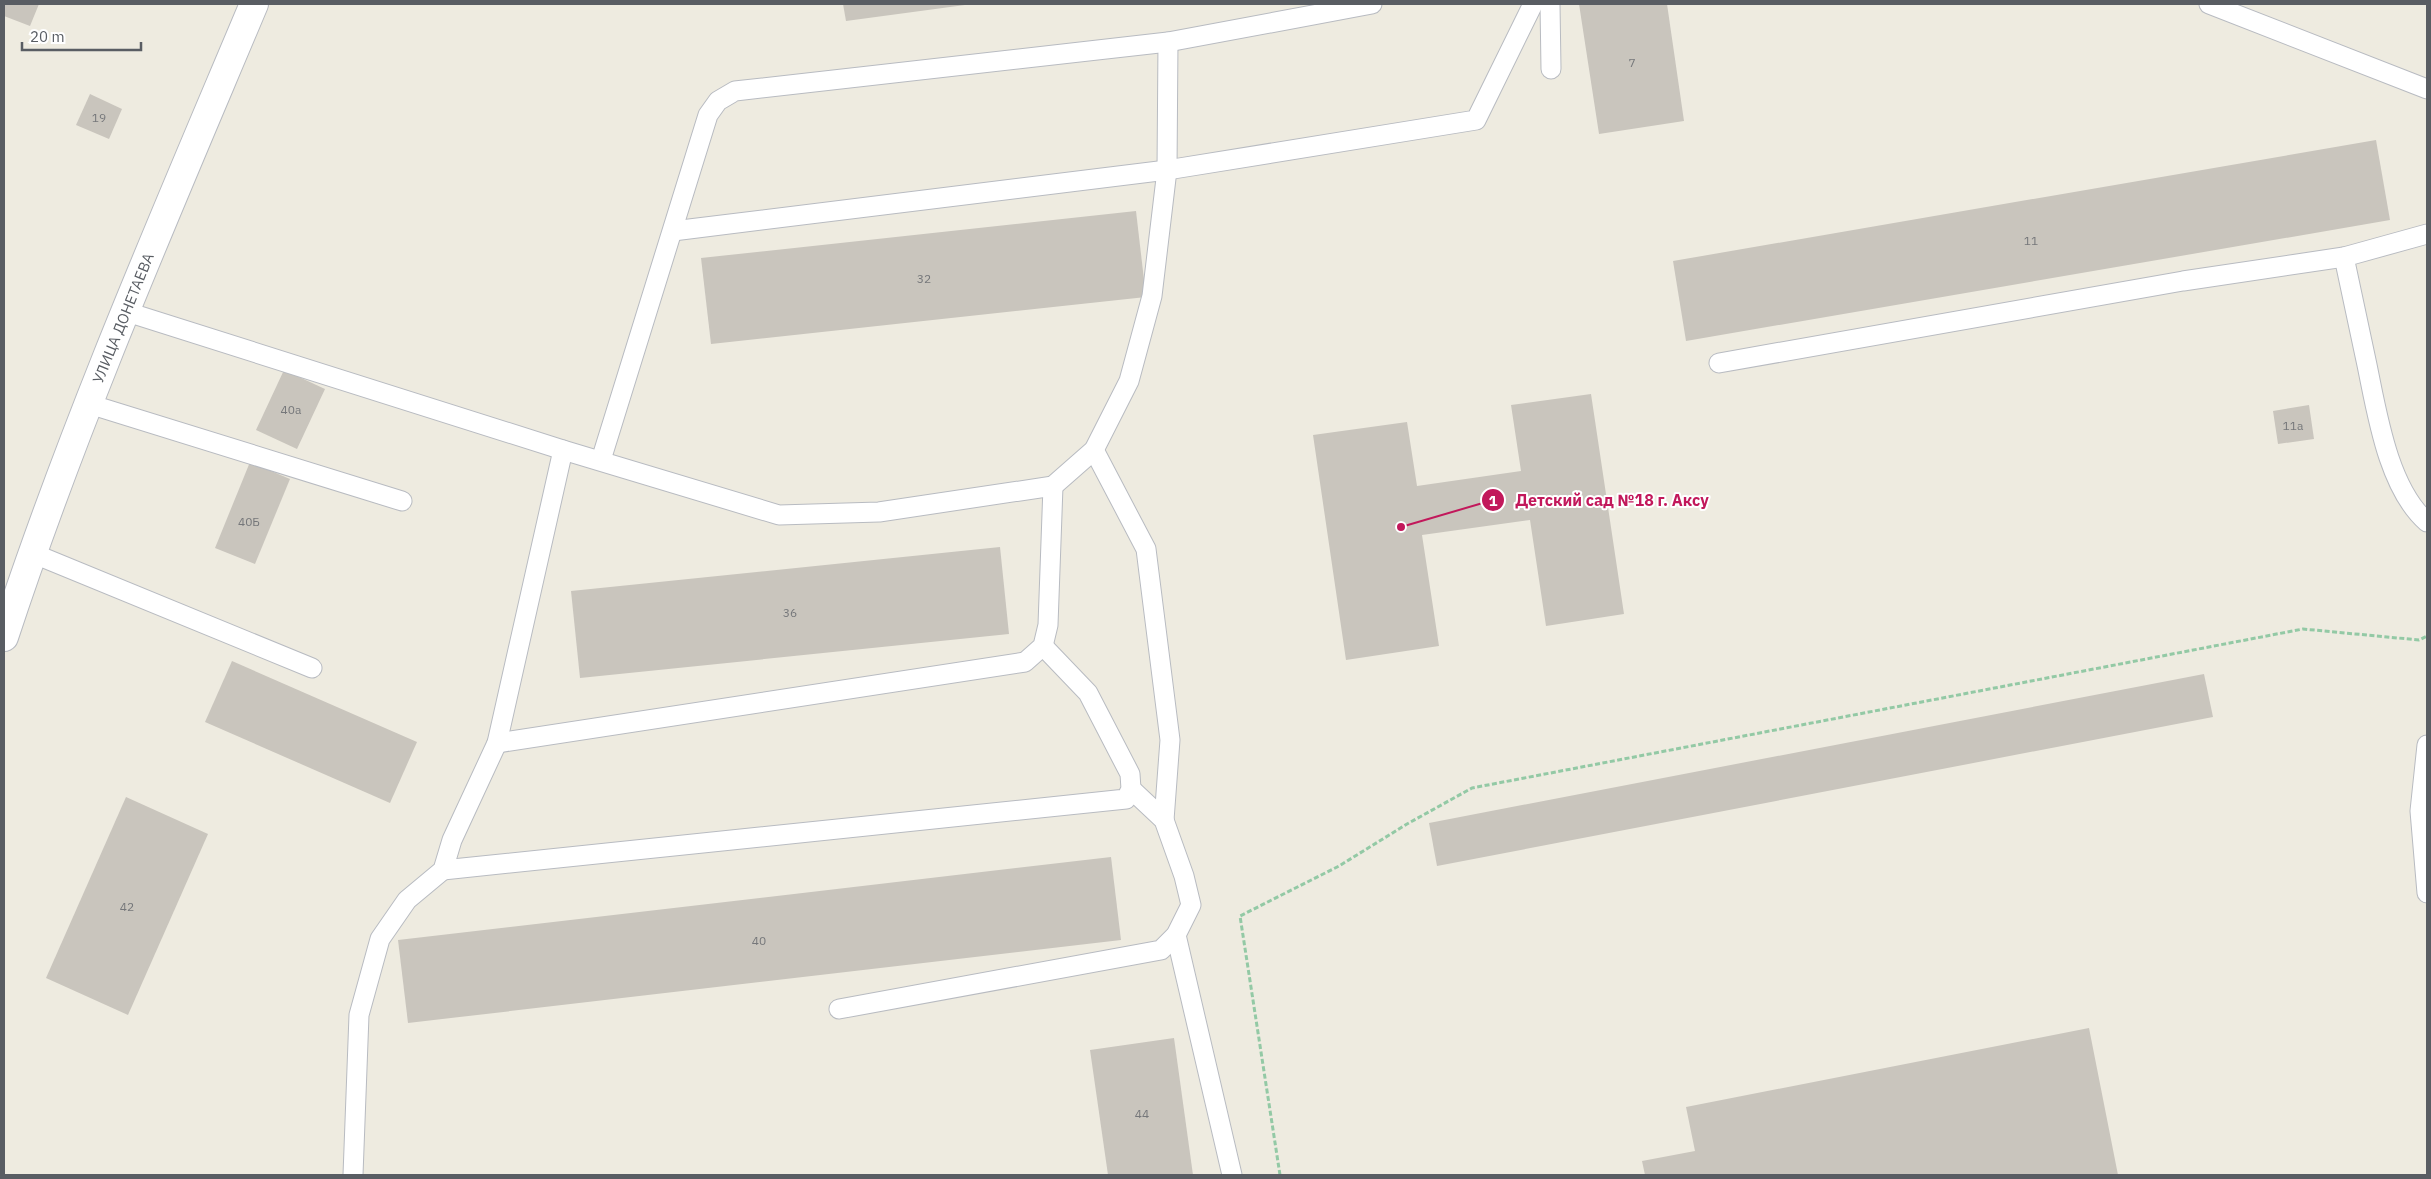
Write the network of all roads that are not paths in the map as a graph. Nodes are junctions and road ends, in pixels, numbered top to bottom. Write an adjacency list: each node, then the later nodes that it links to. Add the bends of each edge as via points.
1 (254, 4): 13 (street, УЛИЦА ДОНЕТАЕВА)
2 (1372, 4): 6 (lane)
3 (1533, 4): 9 (lane, via 1476,120)
4 (1550, 4): 7 (lane)
5 (2209, 4): 8 (lane)
6 (1168, 42): 9 (lane); 10 (lane, via 734,91 718,100 708,115)
7 (1551, 69)
8 (2427, 89)
9 (1167, 170): 10 (lane); 17 (lane, via 1152,296 1129,380)
10 (672, 231): 18 (lane)
11 (2427, 234): 12 (lane)
12 (2344, 257): 14 (lane, via 2183,281); 21 (lane, via 2383,442 2398,480)
13 (124, 311): 15 (street, УЛИЦА ДОНЕТАЕВА); 16 (lane)
14 (1719, 363)
15 (89, 404): 20 (lane); 22 (street, УЛИЦА ДОНЕТАЕВА)
16 (564, 450): 18 (lane); 26 (lane)
17 (1094, 450): 19 (lane); 29 (lane, via 1146,550 1170,740)
18 (601, 460): 19 (lane, via 779,515 879,512)
19 (1053, 486): 24 (lane, via 1048,625)
20 (402, 501)
21 (2427, 522)
22 (32, 552): 23 (street, УЛИЦА ДОНЕТАЕВА); 25 (lane)
23 (4, 637)
24 (1043, 646): 26 (lane, via 1025,662); 28 (lane, via 1088,693 1130,774)
25 (312, 668)
26 (497, 743): 30 (lane, via 452,840)
27 (2427, 745): 31 (lane, via 2420,810)
28 (1131, 789): 29 (lane); 30 (lane, via 1126,799)
29 (1164, 820): 33 (lane, via 1184,876 1190,905)
30 (443, 870): 35 (lane, via 407,900 380,939 359,1015)
31 (2426, 871): 32 (lane)
32 (2427, 893)
33 (1176, 935): 34 (lane, via 1161,950); 36 (lane)
34 (839, 1009)
35 (353, 1175)
36 (1232, 1175)

